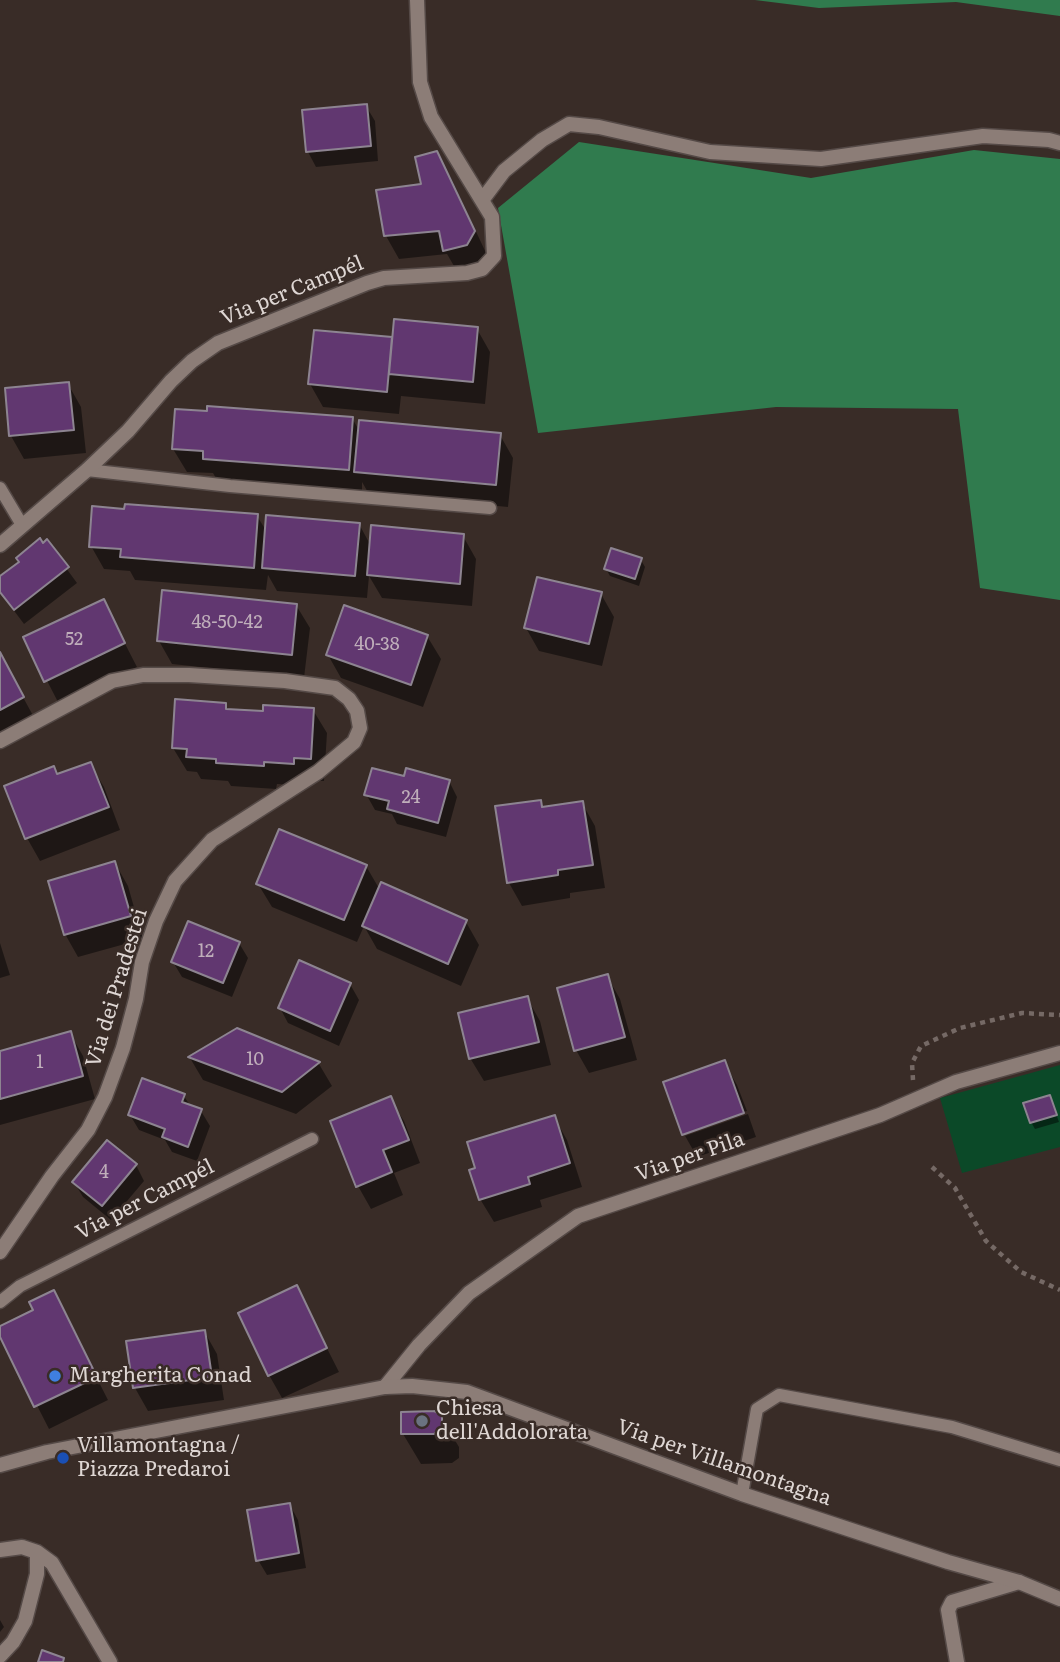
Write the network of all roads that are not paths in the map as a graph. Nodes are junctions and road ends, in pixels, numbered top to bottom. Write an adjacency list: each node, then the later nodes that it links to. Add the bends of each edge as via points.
1 (417, 0): 3 (street, Via per Campél, via 420,82 431,117)
2 (1060, 143): 3 (street, via 983,136 821,159 710,152 569,124 504,171)
3 (483, 199): 4 (street, Via per Campél, via 492,217 494,256 482,269 384,278 218,343 171,381)
4 (87, 470): 6 (lane); 7 (street, Via per Campél)
5 (0, 488): 7 (lane)
6 (490, 508)
7 (22, 525): 8 (street, Via per Campél)
8 (0, 545)
9 (0, 741): 12 (street, Via dei Pradestei, via 112,681 143,675 285,681 335,688 357,712 360,729 354,742 318,772 212,840 176,881 142,962 123,1048 105,1097 88,1130)
10 (1060, 1053): 14 (street, Via per Pila, via 956,1082 880,1115 578,1216 469,1293)
11 (312, 1139): 13 (lane, Via per Campél, via 20,1286)
12 (0, 1252)
13 (0, 1302)
14 (385, 1387): 16 (street, Via per Villamontagna); 17 (street, Via per Villamontagna, via 467,1392)
15 (1060, 1460): 17 (lane, via 952,1427 779,1395 757,1409)
16 (0, 1465)
17 (742, 1494): 20 (street, Via per Villamontagna)
18 (0, 1550): 19 (street, via 22,1547)
19 (37, 1552): 22 (street, via 37,1574 25,1621); 23 (street, via 52,1563)
20 (1019, 1582): 21 (street, Via per Villamontagna); 24 (street, via 952,1602 948,1610)
21 (1060, 1599)
22 (0, 1656)
23 (110, 1662)
24 (957, 1662)

